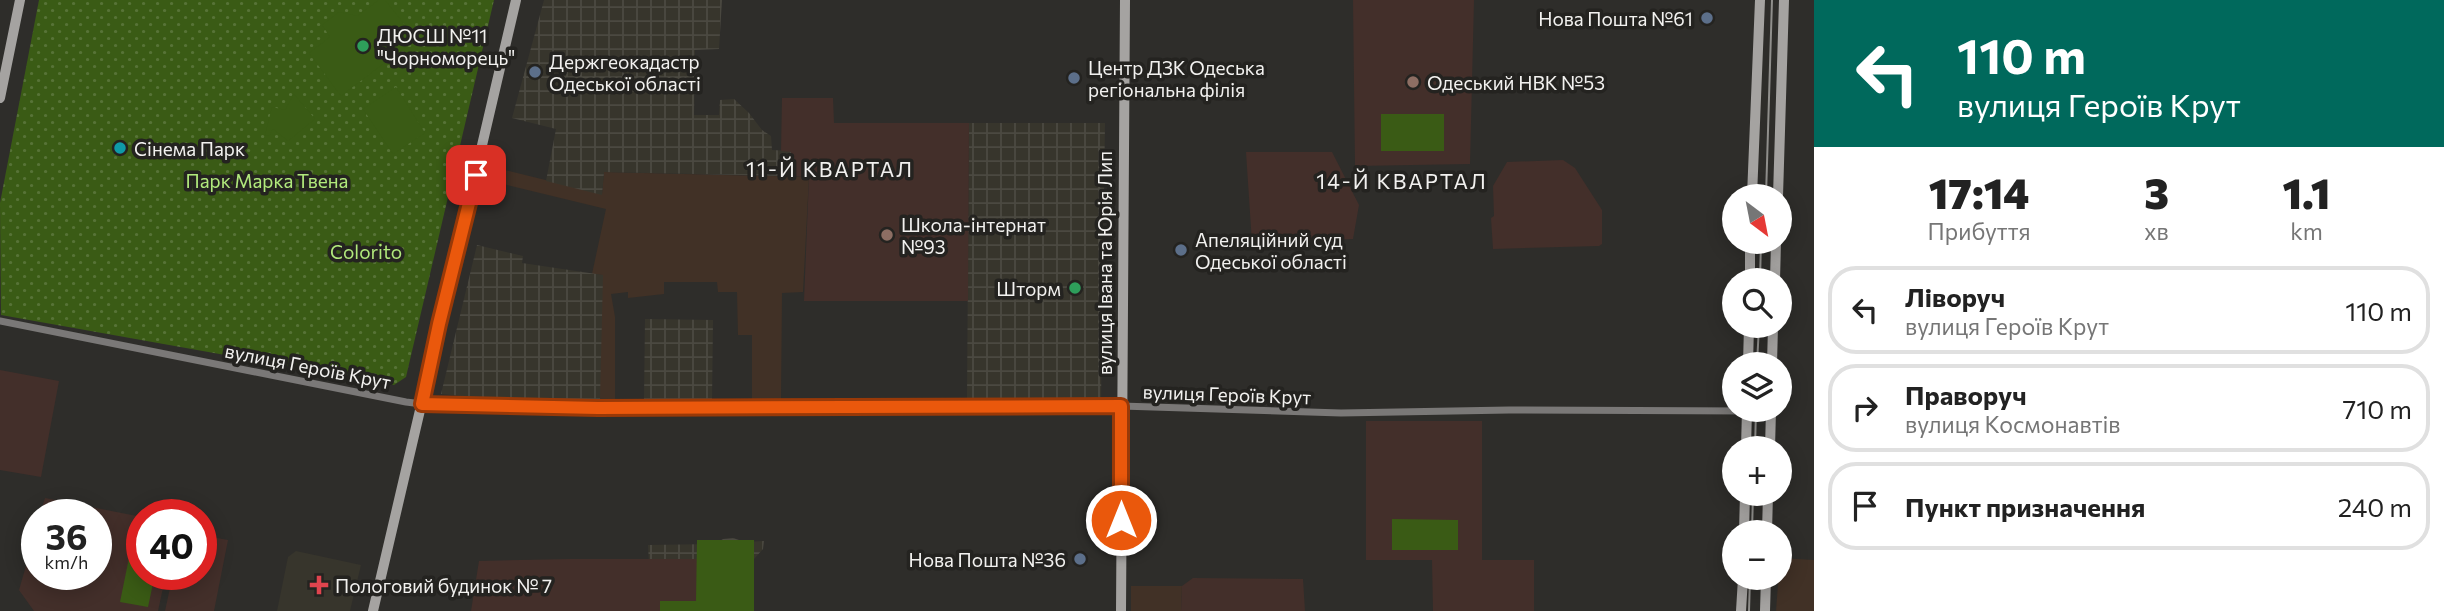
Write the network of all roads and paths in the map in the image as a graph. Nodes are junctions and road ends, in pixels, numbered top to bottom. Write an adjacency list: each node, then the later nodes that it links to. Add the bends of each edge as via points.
1 (20, 0): 6 (main road)
2 (516, 0): 10 (main road)
3 (1125, 0): 11 (main road, вулиця Івана та Юрія Лип)
4 (1760, 0): 7 (main road)
5 (1784, 0): 8 (main road)
6 (0, 98)
7 (1752, 184)
8 (1778, 184)
9 (0, 321): 10 (street, вулиця Героїв Крут)
10 (422, 404): 11 (street, вулиця Героїв Крут, via 537,408); 15 (main road)
11 (1121, 406): 12 (street, вулиця Героїв Крут, via 1341,413); 16 (main road, вулиця Івана та Юрія Лип)
12 (1722, 410)
13 (1742, 590): 17 (main road)
14 (1766, 590): 18 (main road)
15 (373, 611)
16 (1121, 611)
17 (1741, 611)
18 (1765, 611)

